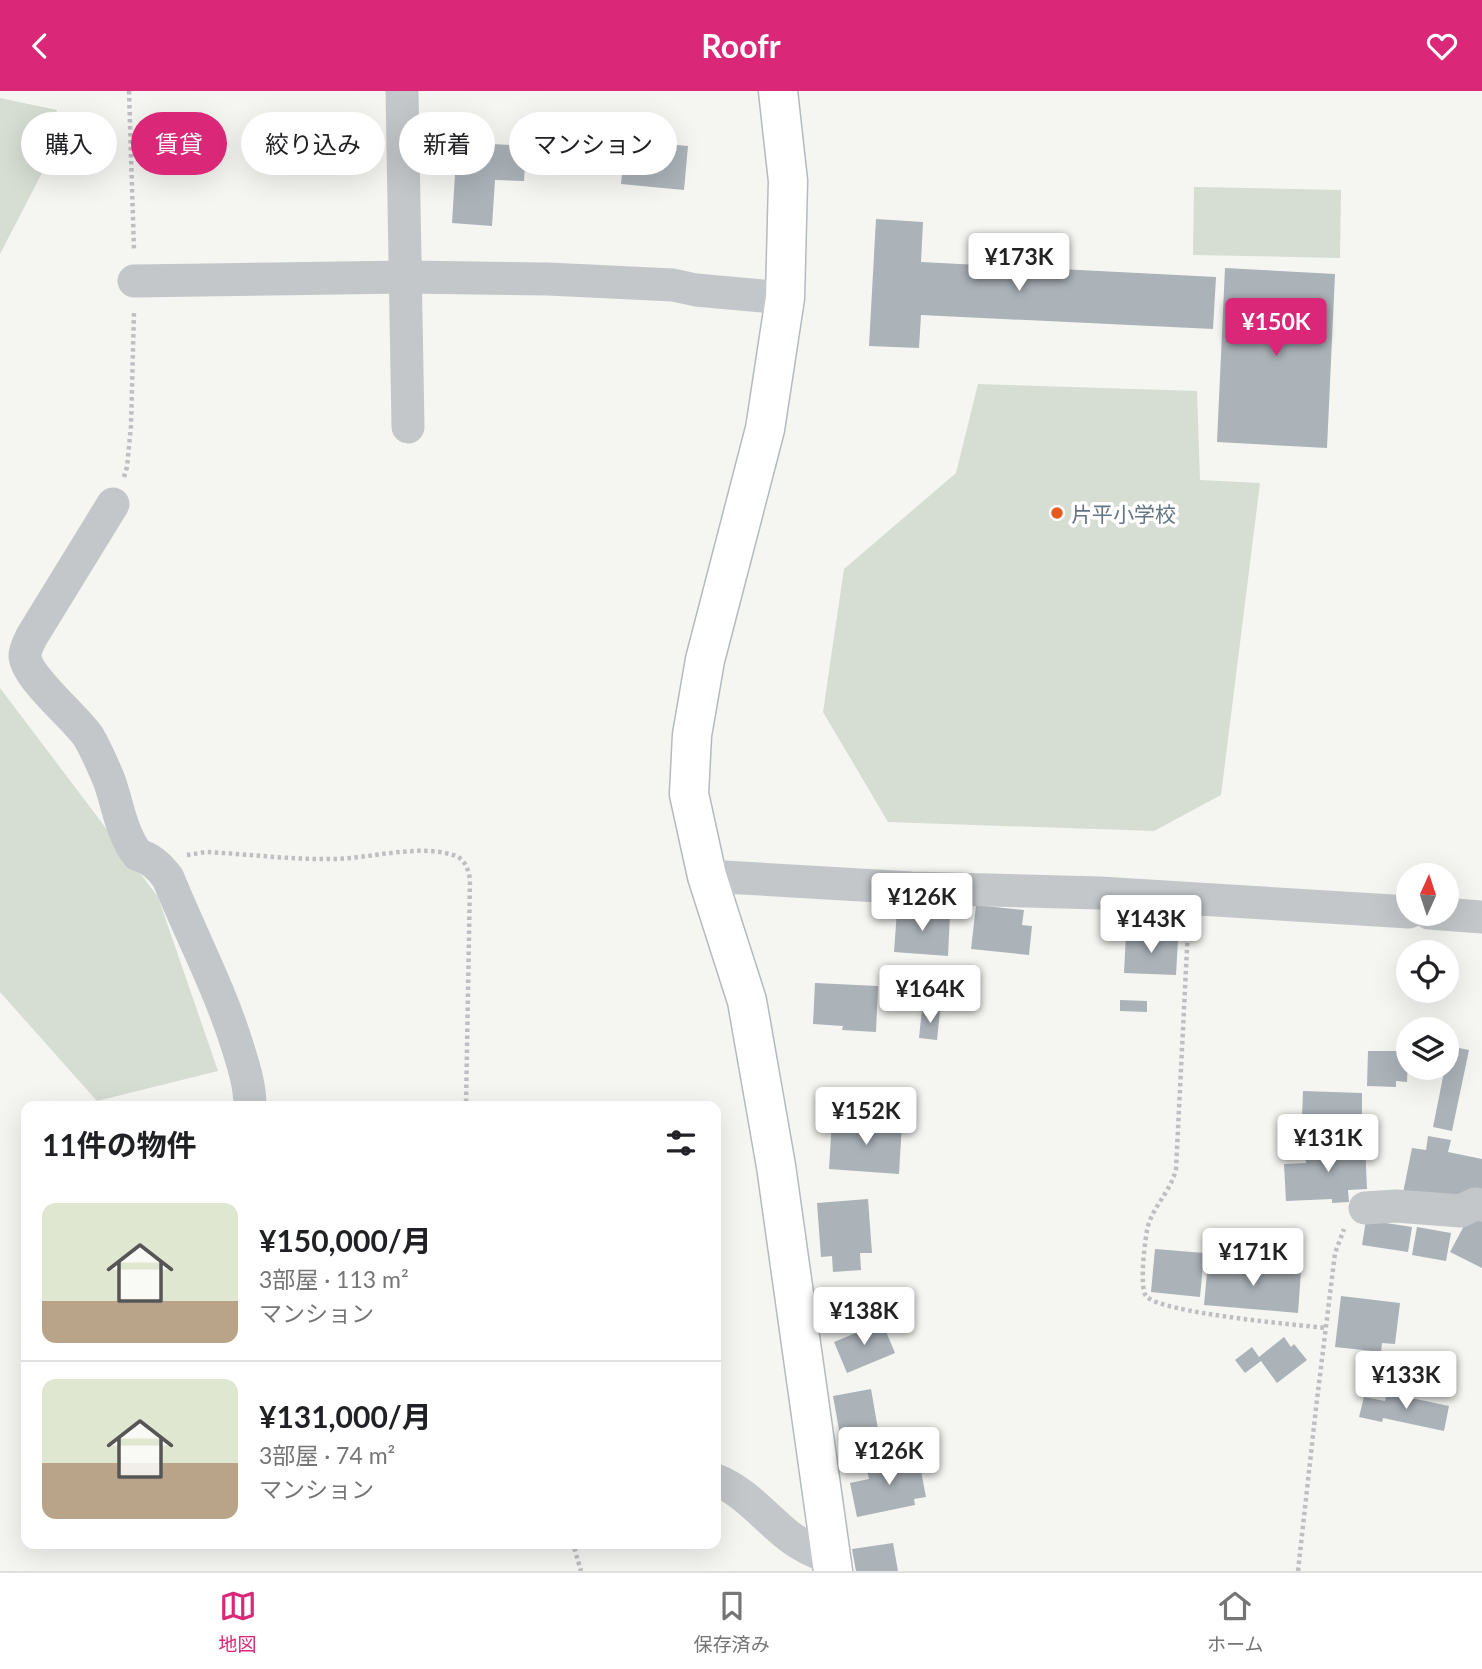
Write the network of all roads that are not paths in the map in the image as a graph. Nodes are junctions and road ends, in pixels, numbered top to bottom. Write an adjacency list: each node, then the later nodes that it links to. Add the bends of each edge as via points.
1 (402, 91): 3 (street)
2 (778, 91): 5 (street, via 788,181)
3 (406, 277): 4 (street); 5 (street, via 673,285); 6 (street)
4 (134, 281)
5 (785, 298): 8 (street, via 765,429 705,660 692,735 689,794)
6 (408, 427)
7 (113, 504): 12 (street, via 32,636 25,655 33,676 89,737 131,846 168,878 229,1018)
8 (707, 876): 9 (street); 16 (street, via 752,1028)
9 (1396, 911)
10 (1460, 915): 11 (street)
11 (1482, 917)
12 (250, 1101)
13 (1482, 1205): 14 (street, via 1461,1211)
14 (1365, 1208)
15 (721, 1482): 16 (street)
16 (833, 1565)

